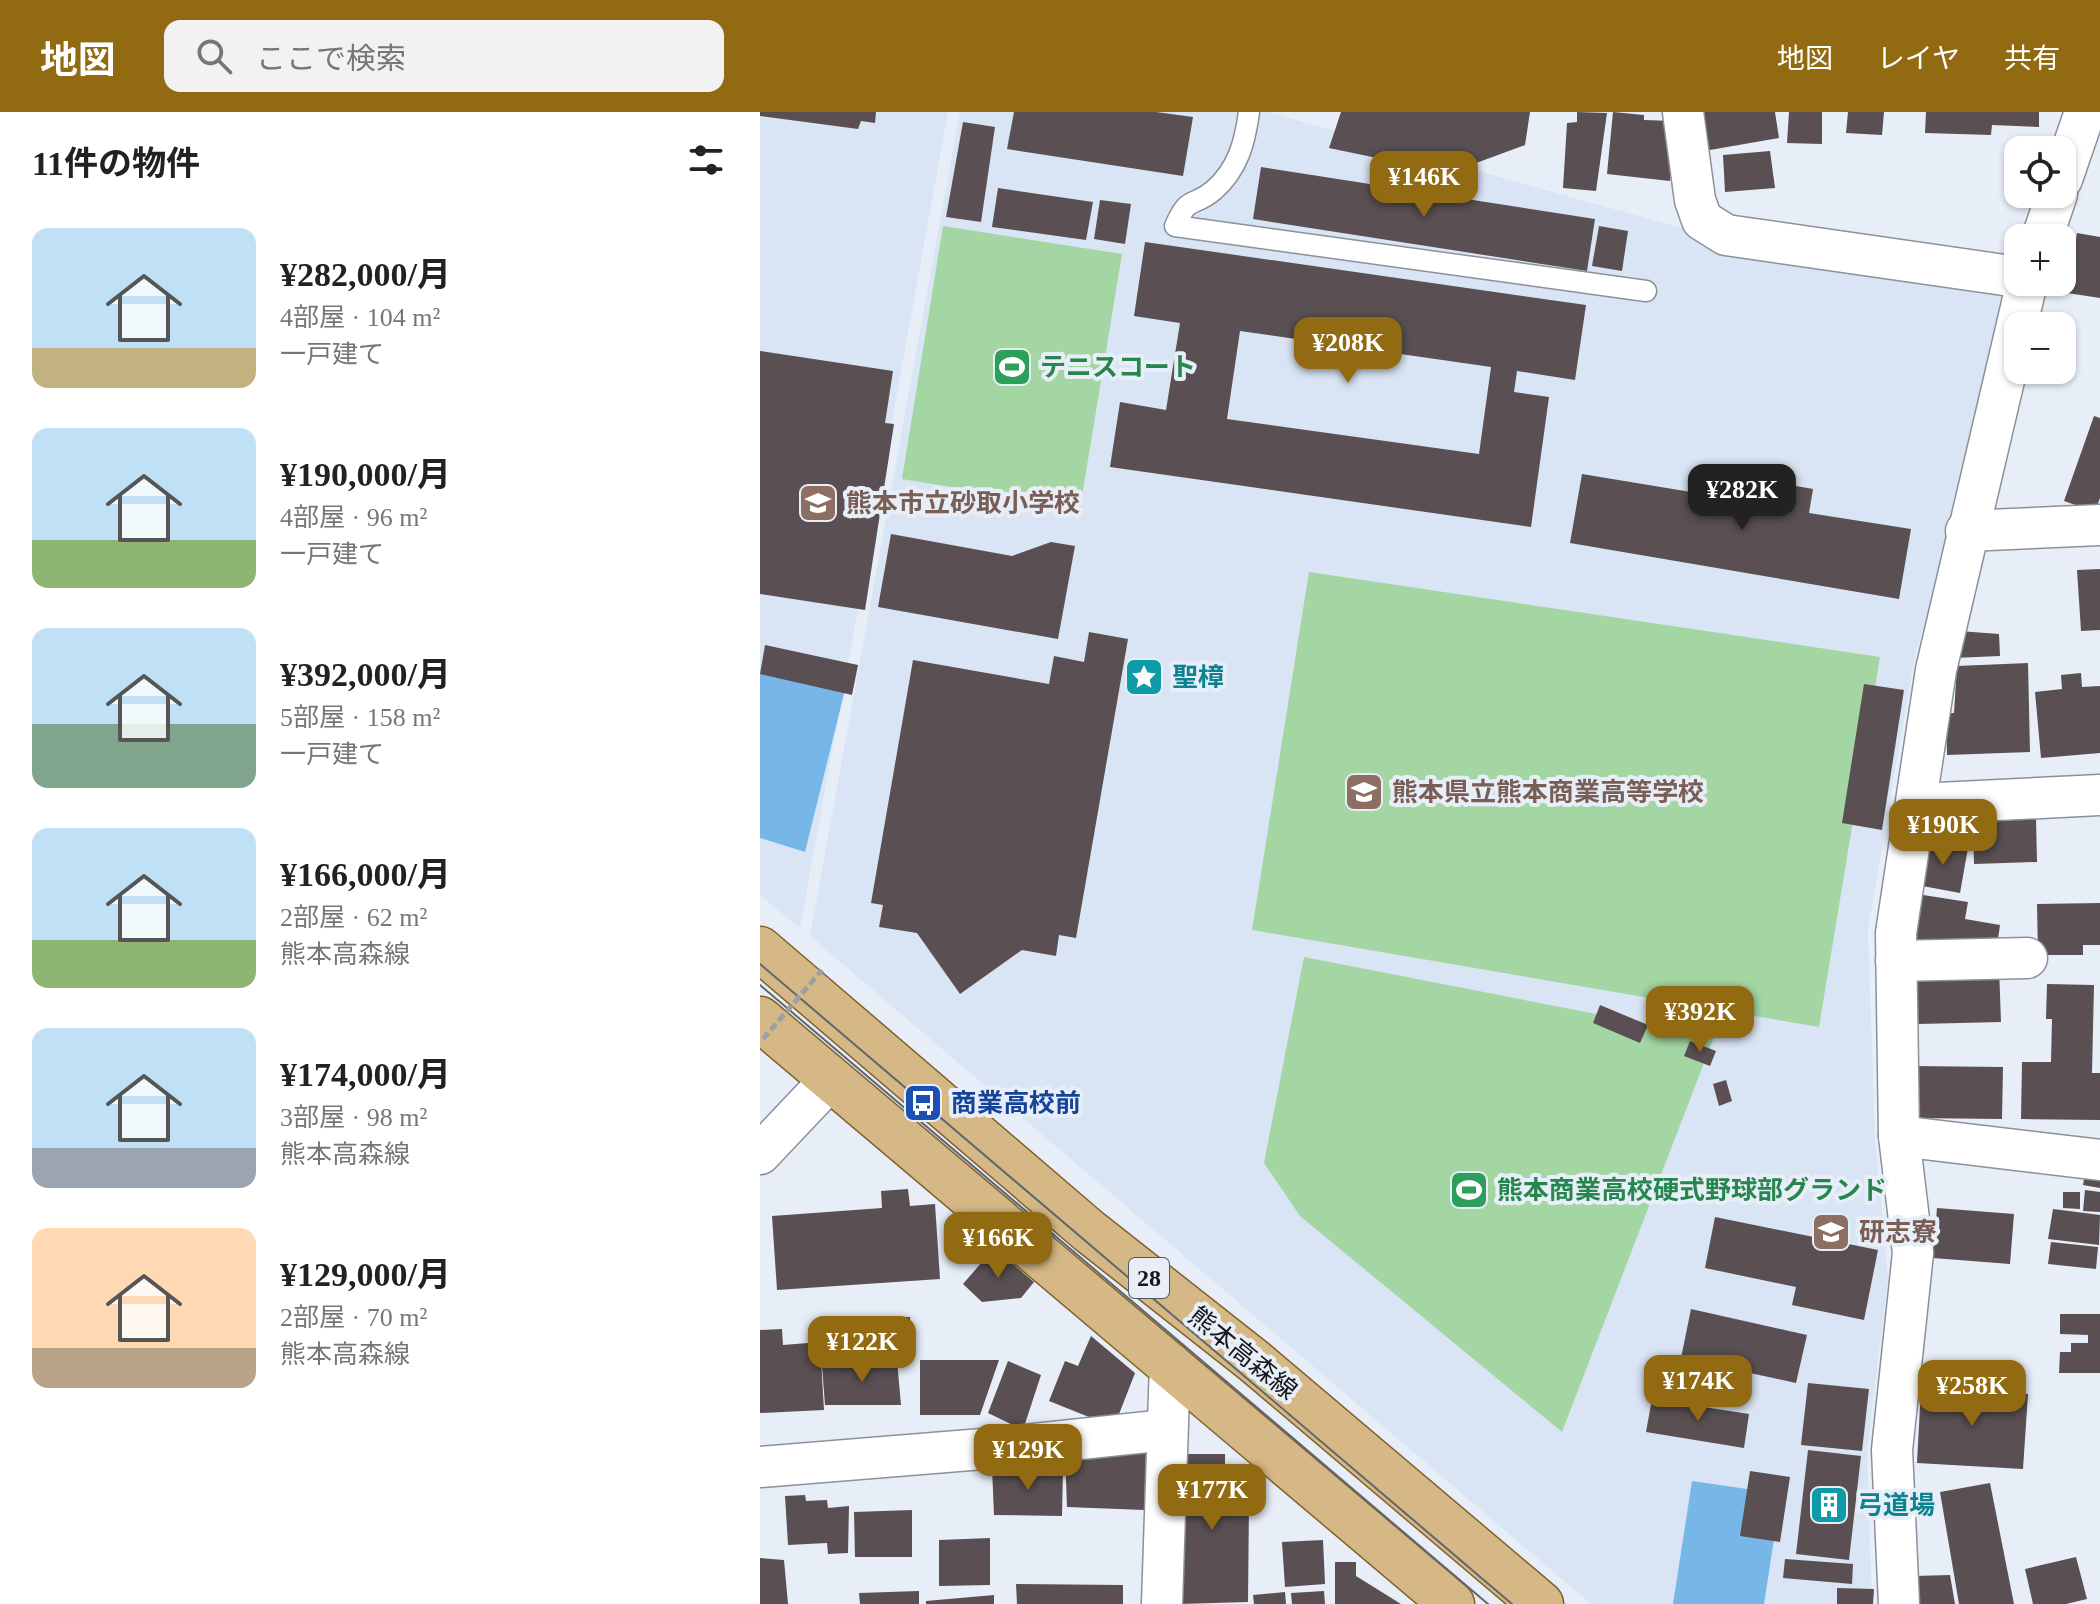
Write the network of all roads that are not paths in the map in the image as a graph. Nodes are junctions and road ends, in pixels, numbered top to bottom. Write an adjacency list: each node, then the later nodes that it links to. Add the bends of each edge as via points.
1 (1249, 112): 6 (lane, via 1234,168 1214,190 1185,205 1175,226)
2 (1683, 112): 5 (street, via 1695,200 1702,220 1726,235)
3 (2085, 112): 4 (street)
4 (2076, 138)
5 (2004, 275)
6 (1646, 291)
7 (2024, 296): 9 (street)
8 (2100, 525): 9 (street)
9 (1966, 531): 11 (street, via 1936,670)
10 (2100, 795): 11 (street)
11 (1918, 804): 14 (street)
12 (760, 949): 25 (main road, 熊本高森線 / 28, via 1089,1231 1254,1361)
13 (2027, 958): 14 (street)
14 (1896, 961): 17 (street)
15 (762, 1029): 16 (main road, 熊本高森線 / 28)
16 (831, 1079): 18 (street); 20 (main road, 熊本高森線 / 28)
17 (1899, 1136): 19 (street); 26 (street, via 1913,1253 1892,1450)
18 (760, 1154)
19 (2100, 1160)
20 (1170, 1363): 21 (street); 24 (main road, 熊本高森線 / 28)
21 (1166, 1430): 22 (street); 23 (street)
22 (760, 1467)
23 (1162, 1604)
24 (1452, 1604)
25 (1541, 1604)
26 (1899, 1604)

